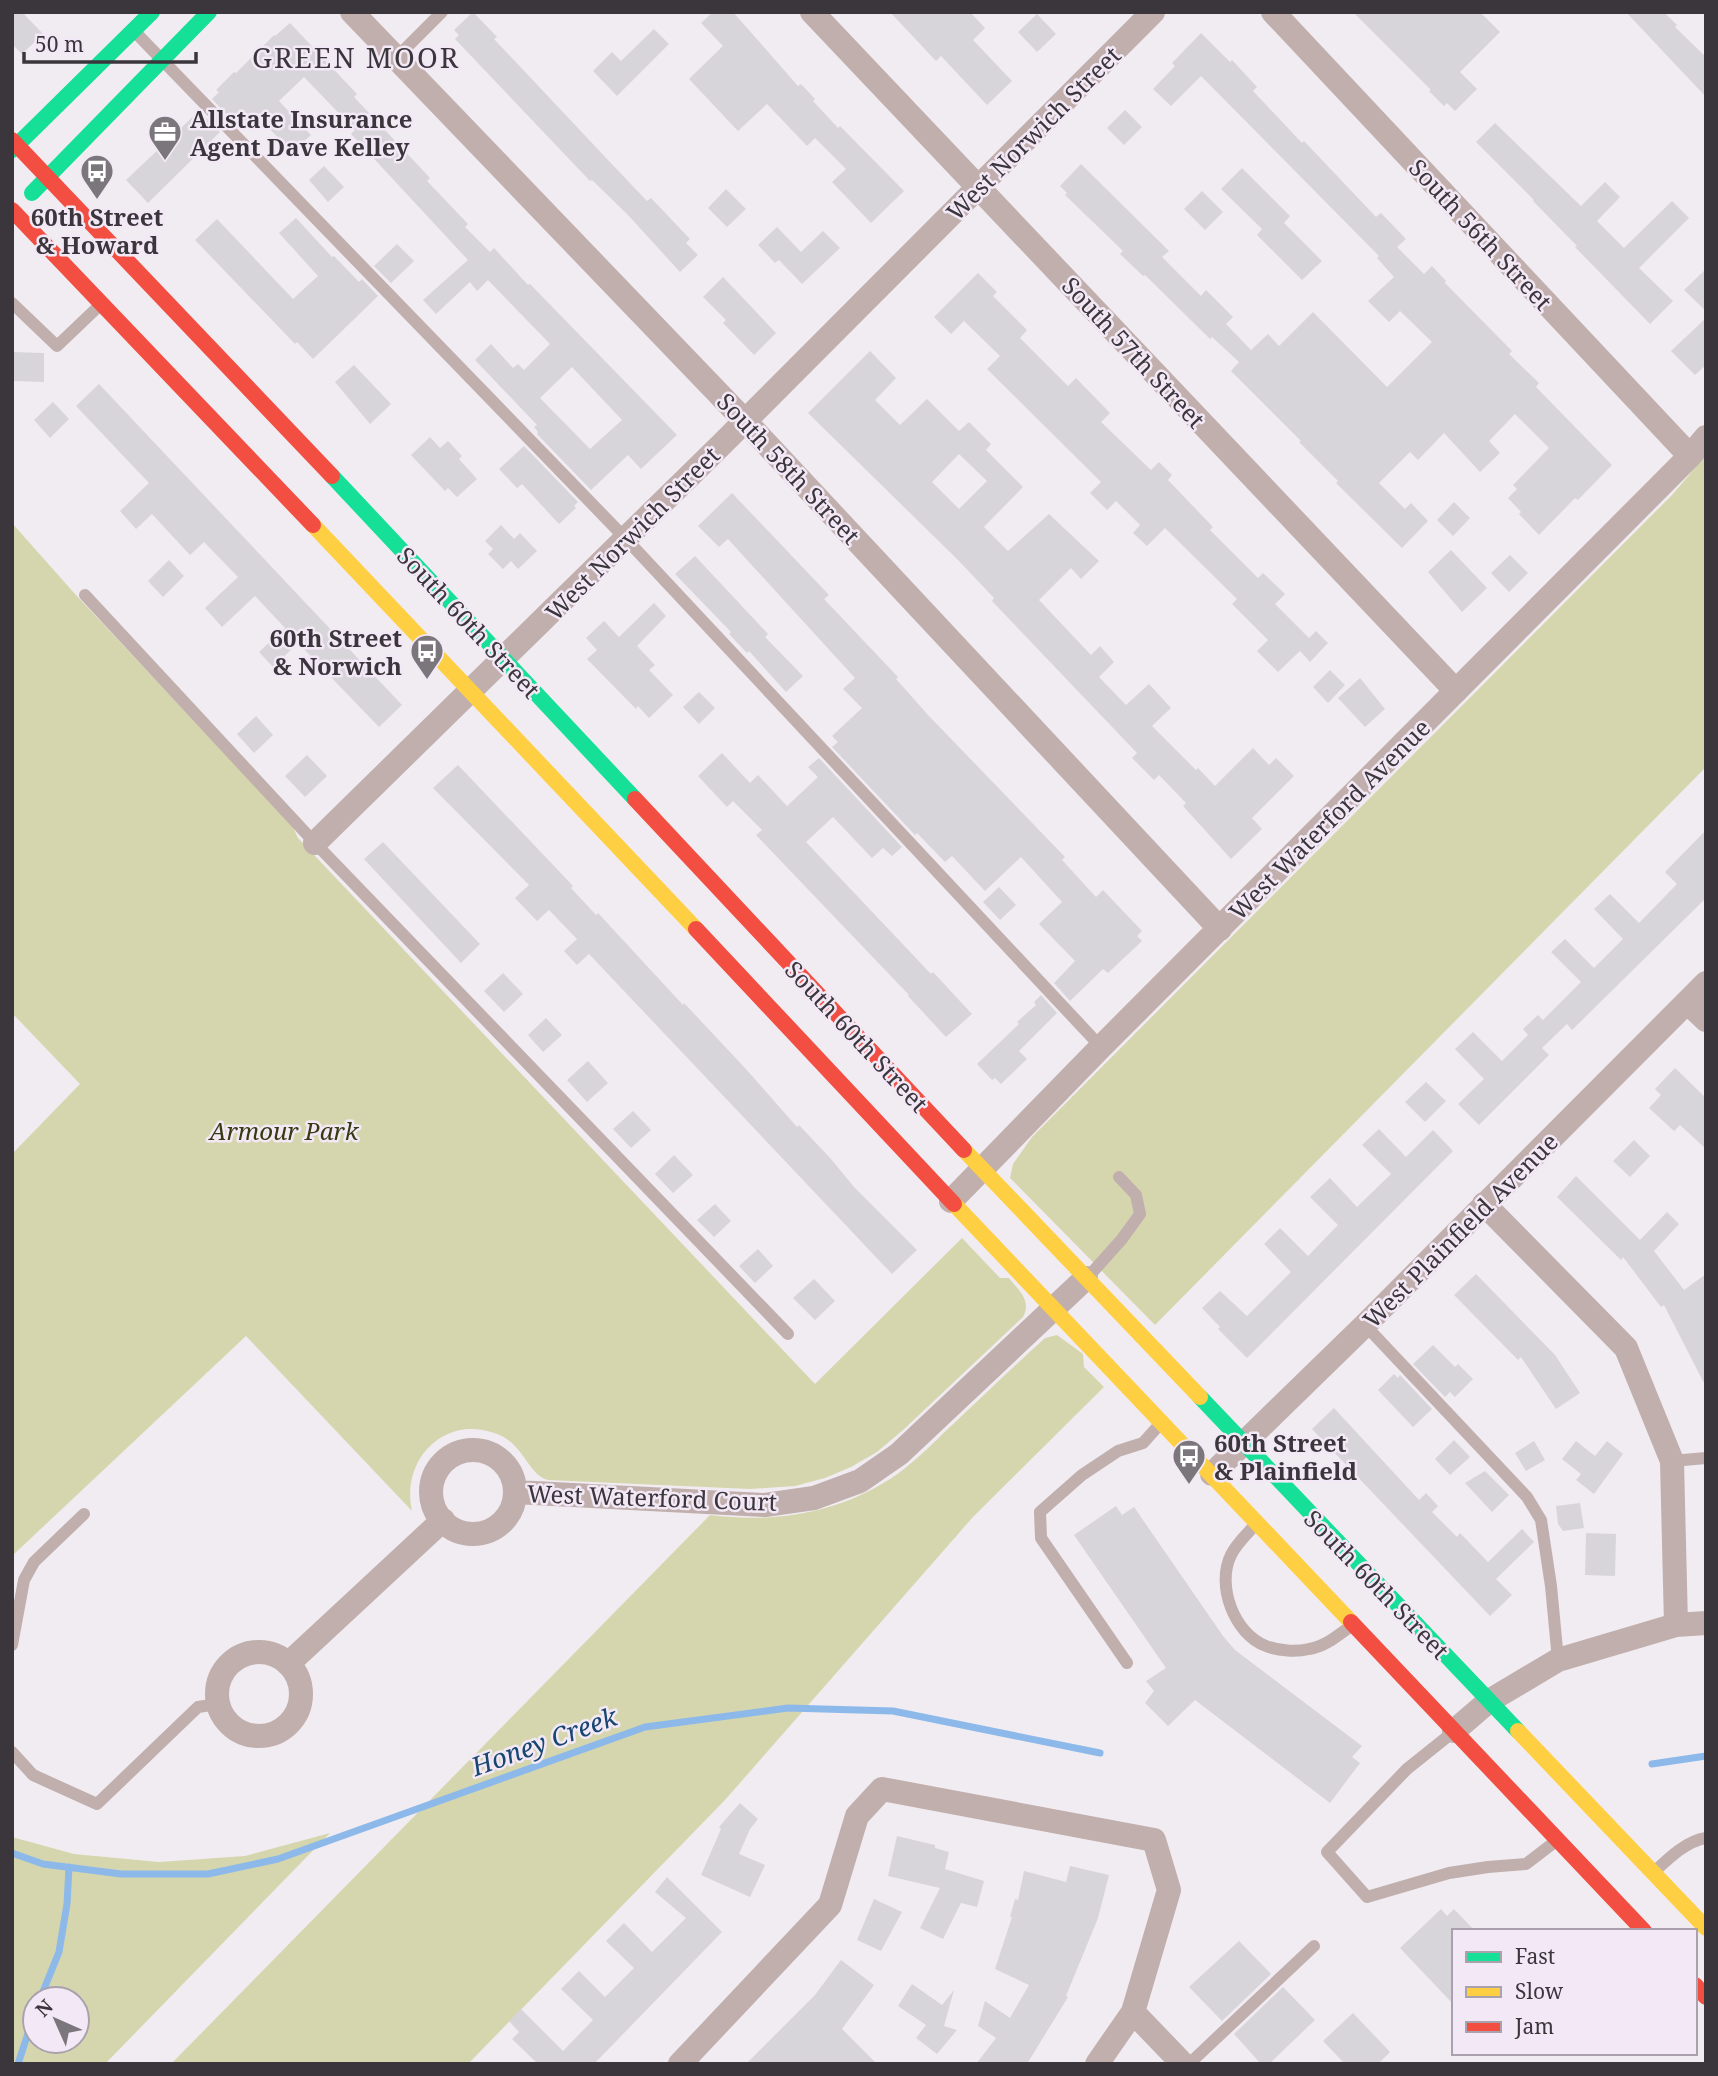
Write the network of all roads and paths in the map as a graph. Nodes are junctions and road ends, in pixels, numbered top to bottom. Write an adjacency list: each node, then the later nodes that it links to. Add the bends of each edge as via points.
1 (152, 12): 8 (main road)
2 (209, 12): 10 (main road)
3 (352, 12): 9 (street, South 58th Street)
4 (442, 12): 9 (lane)
5 (812, 12): 13 (street, South 57th Street)
6 (1153, 12): 13 (street, West Norwich Street)
7 (1273, 12): 23 (street, South 56th Street)
8 (133, 30): 10 (lane); 11 (main road)
9 (396, 58): 20 (street, South 58th Street)
10 (162, 61): 12 (main road); 24 (lane)
11 (14, 145): 12 (main road, South 60th Street)
12 (48, 177): 14 (main road); 21 (main road, South 60th Street)
13 (979, 188): 20 (street, West Norwich Street); 28 (street, South 57th Street)
14 (13, 212): 16 (main road, South 60th Street)
15 (12, 303): 16 (lane, via 57,346)
16 (101, 304): 18 (main road, South 60th Street)
17 (131, 311): 18 (main road)
18 (115, 319): 27 (main road, South 60th Street)
19 (215, 376): 21 (main road)
20 (745, 421): 24 (street, West Norwich Street); 30 (street, South 58th Street)
21 (283, 424): 26 (main road, South 60th Street)
22 (1706, 437): 23 (street, West Waterford Avenue)
23 (1689, 456): 28 (street, West Waterford Avenue)
24 (626, 539): 26 (street, West Norwich Street); 34 (lane)
25 (85, 595): 29 (lane)
26 (504, 659): 27 (street, West Norwich Street); 35 (main road, South 60th Street)
27 (471, 691): 29 (street, West Norwich Street); 37 (main road, South 60th Street)
28 (1456, 691): 30 (street, West Waterford Avenue)
29 (315, 843): 42 (lane)
30 (1220, 929): 34 (street, West Waterford Avenue)
31 (1706, 983): 32 (street, West Plainfield Avenue)
32 (1687, 1002): 33 (street); 38 (street, West Plainfield Avenue)
33 (1706, 1020)
34 (1101, 1047): 35 (street, West Waterford Avenue)
35 (982, 1169): 37 (street, West Waterford Avenue); 39 (main road, South 60th Street)
36 (1119, 1177): 39 (lane, via 1136,1195 1140,1214)
37 (951, 1201): 40 (main road, South 60th Street)
38 (1484, 1204): 41 (street, West Plainfield Avenue); 46 (street, via 1626,1348)
39 (1086, 1278): 40 (street, West Waterford Court); 44 (main road, South 60th Street)
40 (1056, 1309): 43 (main road, South 60th Street); 48 (street, West Waterford Court, via 899,1454 860,1480 814,1498 765,1505)
41 (1365, 1325): 44 (street, West Plainfield Avenue); 56 (lane, via 1527,1497 1541,1520)
42 (788, 1334)
43 (1162, 1422): 47 (main road, South 60th Street); 57 (lane, via 1143,1443 1118,1451 1082,1475 1040,1512 1041,1538)
44 (1244, 1444): 47 (street, West Plainfield Avenue); 59 (main road, South 60th Street)
45 (1706, 1458): 46 (lane)
46 (1672, 1461): 54 (street)
47 (1212, 1474): 51 (main road, South 60th Street)
48 (515, 1492): 50 (street, West Waterford Court, via 512,1508 492,1529 462,1533); 50 (street, West Waterford Court, via 513,1477 495,1456 476,1450 459,1453 439,1468 433,1482 432,1501)
49 (84, 1514): 55 (lane, via 34,1562 24,1580)
50 (443, 1520): 58 (street)
51 (1257, 1522): 53 (main road, South 60th Street); 53 (lane, via 1231,1554 1226,1577 1227,1599 1249,1634 1265,1646 1308,1650 1322,1646)
52 (1706, 1623): 54 (street)
53 (1353, 1624): 61 (main road, South 60th Street)
54 (1676, 1625): 56 (street)
55 (12, 1645)
56 (1558, 1660): 59 (street)
57 (1127, 1663)
58 (288, 1664): 60 (street, via 261,1652 236,1658 218,1685); 60 (street, via 301,1694 298,1710 278,1732 247,1735 222,1716)
59 (1489, 1702): 61 (street); 65 (main road, South 60th Street)
60 (218, 1703): 62 (lane, via 198,1707 97,1804 33,1775)
61 (1454, 1731): 64 (main road, South 60th Street); 64 (lane, via 1407,1769 1327,1852 1367,1897 1449,1873 1526,1864)
62 (12, 1752)
63 (1706, 1838): 65 (lane, via 1674,1853)
64 (1559, 1839): 67 (main road, South 60th Street)
65 (1654, 1873): 66 (main road, South 60th Street)
66 (1706, 1928)
67 (1642, 1929)
68 (1314, 1946): 73 (lane)
69 (1133, 2012): 70 (street, via 1168,1890 1154,1840 882,1790 857,1816 830,1905); 71 (street); 72 (street)
70 (681, 2064)
71 (1097, 2064)
72 (1183, 2064)
73 (1189, 2064)

